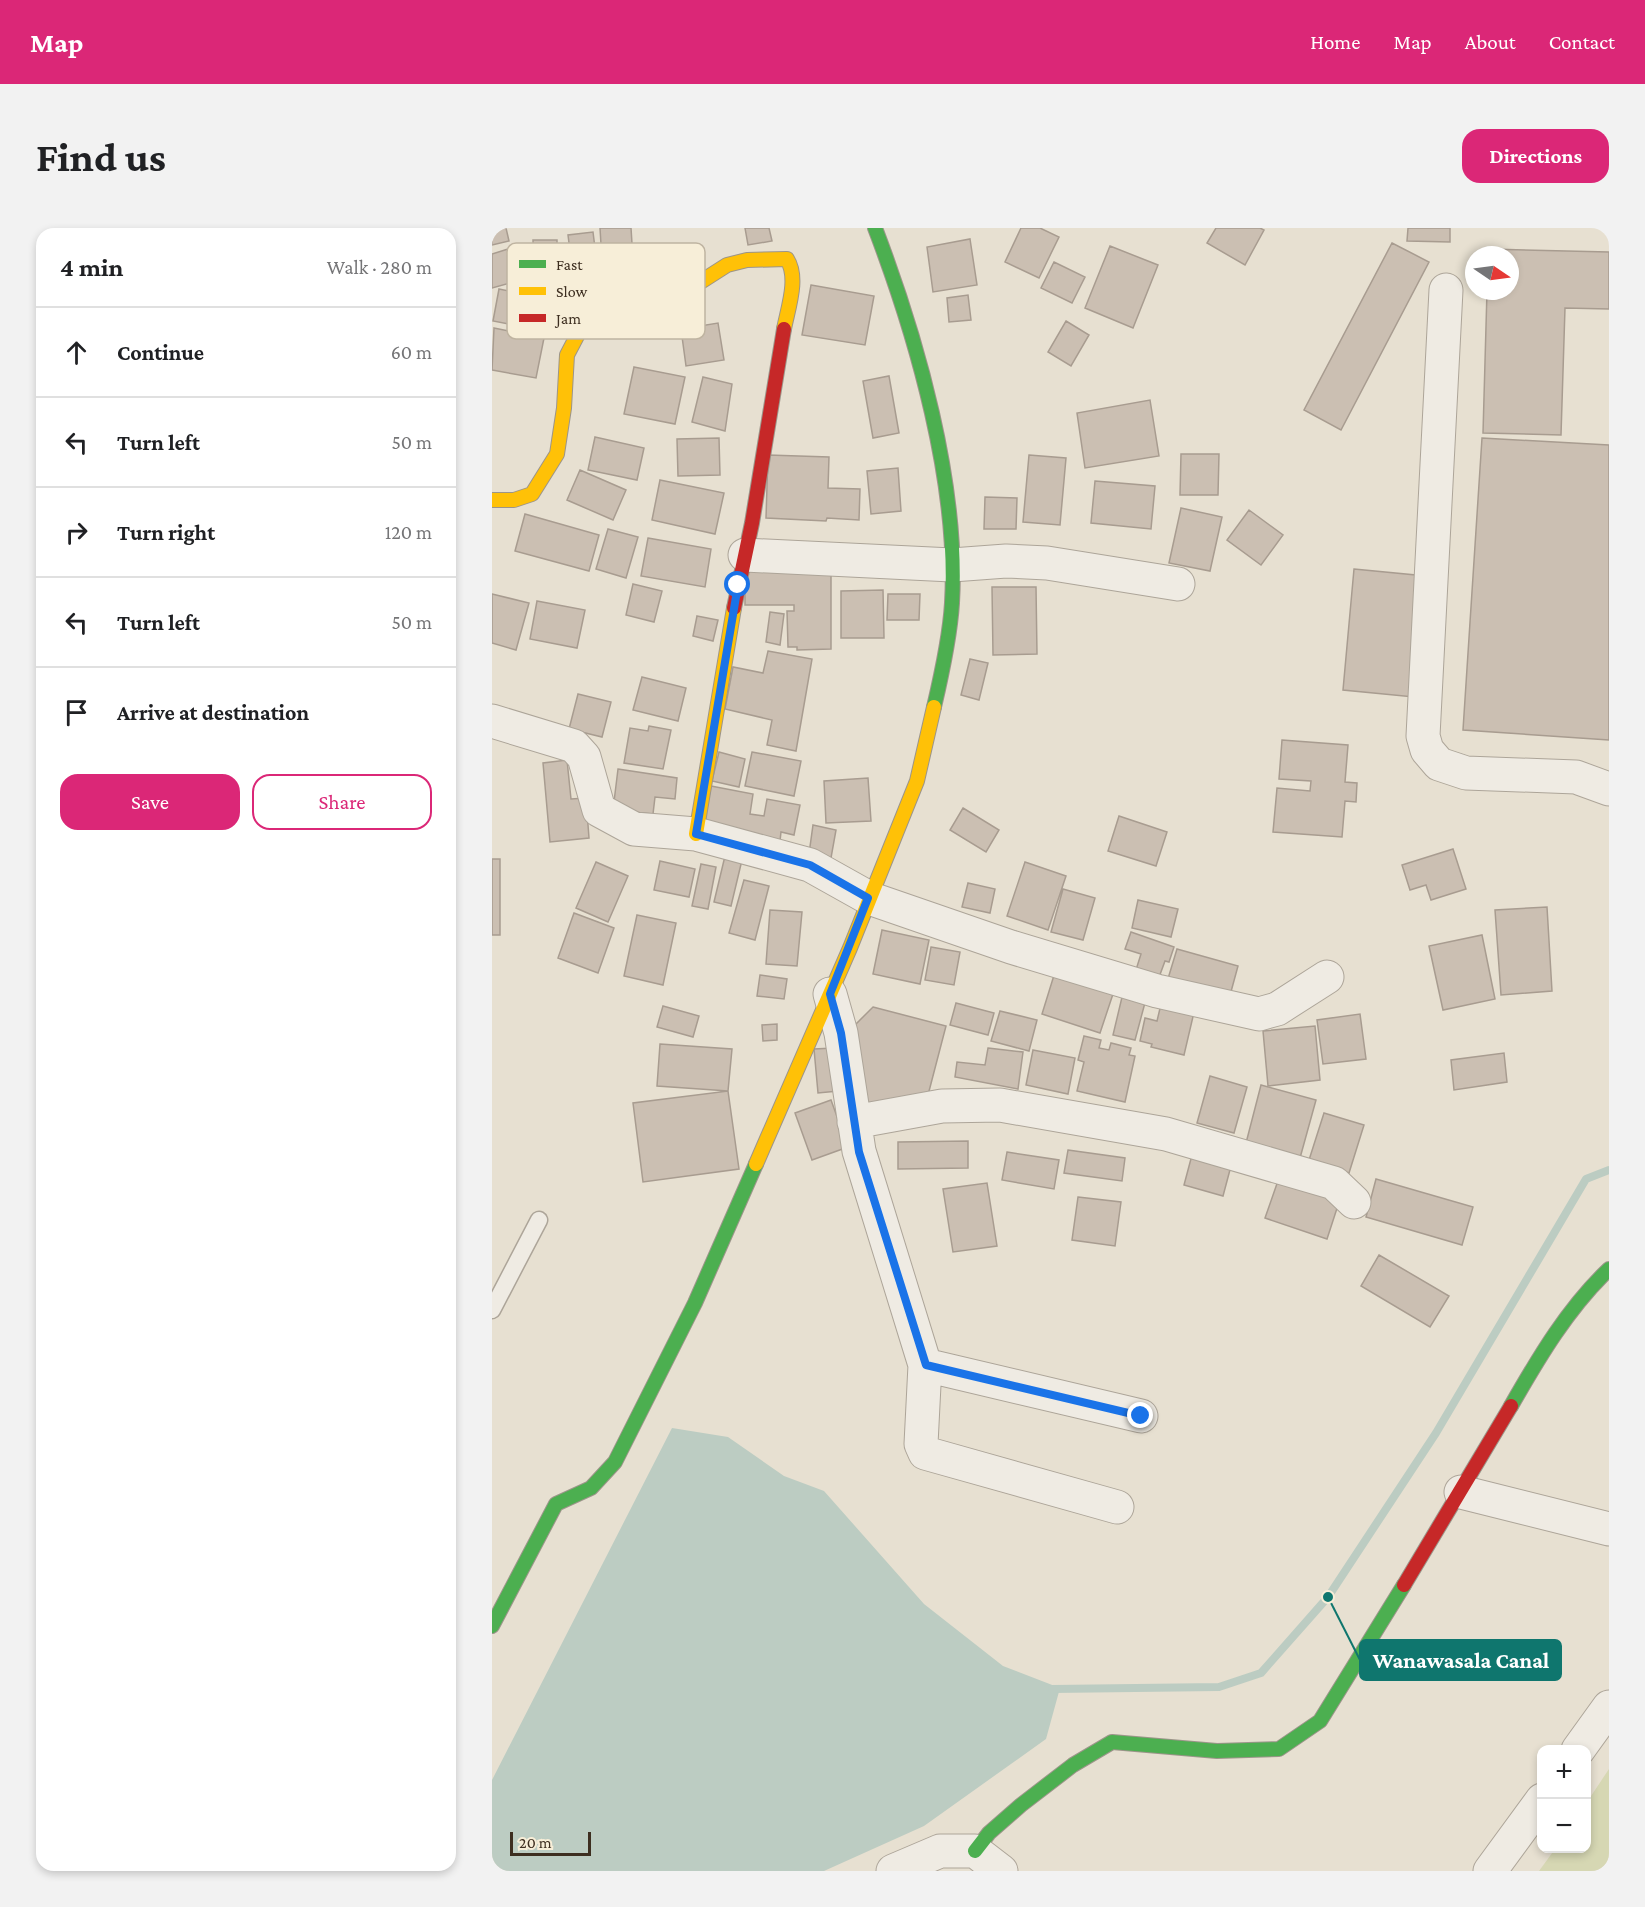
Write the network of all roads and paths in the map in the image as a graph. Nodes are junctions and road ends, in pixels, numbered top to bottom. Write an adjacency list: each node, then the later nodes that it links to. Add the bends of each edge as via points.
1 (875, 228): 7 (street, via 933,414)
2 (705, 279): 6 (street, via 727,265 747,260 787,259 792,267)
3 (1446, 290): 10 (street, via 1423,735 1427,750 1439,764 1466,773 1576,777)
4 (575, 339): 5 (street, via 567,355 557,454 532,494 514,500)
5 (492, 500)
6 (745, 555): 7 (street); 11 (street)
7 (952, 566): 8 (street, via 1006,561 1047,563); 12 (street, via 952,603 940,681 917,781)
8 (1178, 584)
9 (492, 721): 11 (street, via 574,746 584,757 599,810 634,829)
10 (1609, 789)
11 (696, 834): 12 (street, via 810,865)
12 (868, 898): 13 (street, via 1157,991 1259,1014 1277,1010); 14 (street)
13 (1327, 977)
14 (830, 994): 15 (street, via 841,1033); 25 (street, via 695,1303 615,1462 591,1488 556,1504)
15 (854, 1122): 16 (street, via 942,1106 1000,1105 1166,1134 1210,1146 1334,1183); 20 (street, via 859,1152)
16 (1354, 1202)
17 (539, 1220): 19 (lane)
18 (1609, 1269): 22 (street, via 1587,1290 1537,1360)
19 (492, 1311)
20 (926, 1365): 21 (street); 23 (street, via 921,1444 926,1453)
21 (1141, 1416)
22 (1461, 1492): 24 (street); 29 (street, via 1320,1721 1279,1749 1217,1751 1112,1742 1073,1765 1021,1805)
23 (1117, 1507)
24 (1609, 1529)
25 (492, 1626)
26 (1609, 1707): 27 (street)
27 (1581, 1745)
28 (1537, 1807): 32 (street)
29 (975, 1851): 30 (street, via 940,1851); 31 (street)
30 (893, 1871)
31 (1001, 1871)
32 (1490, 1871)

